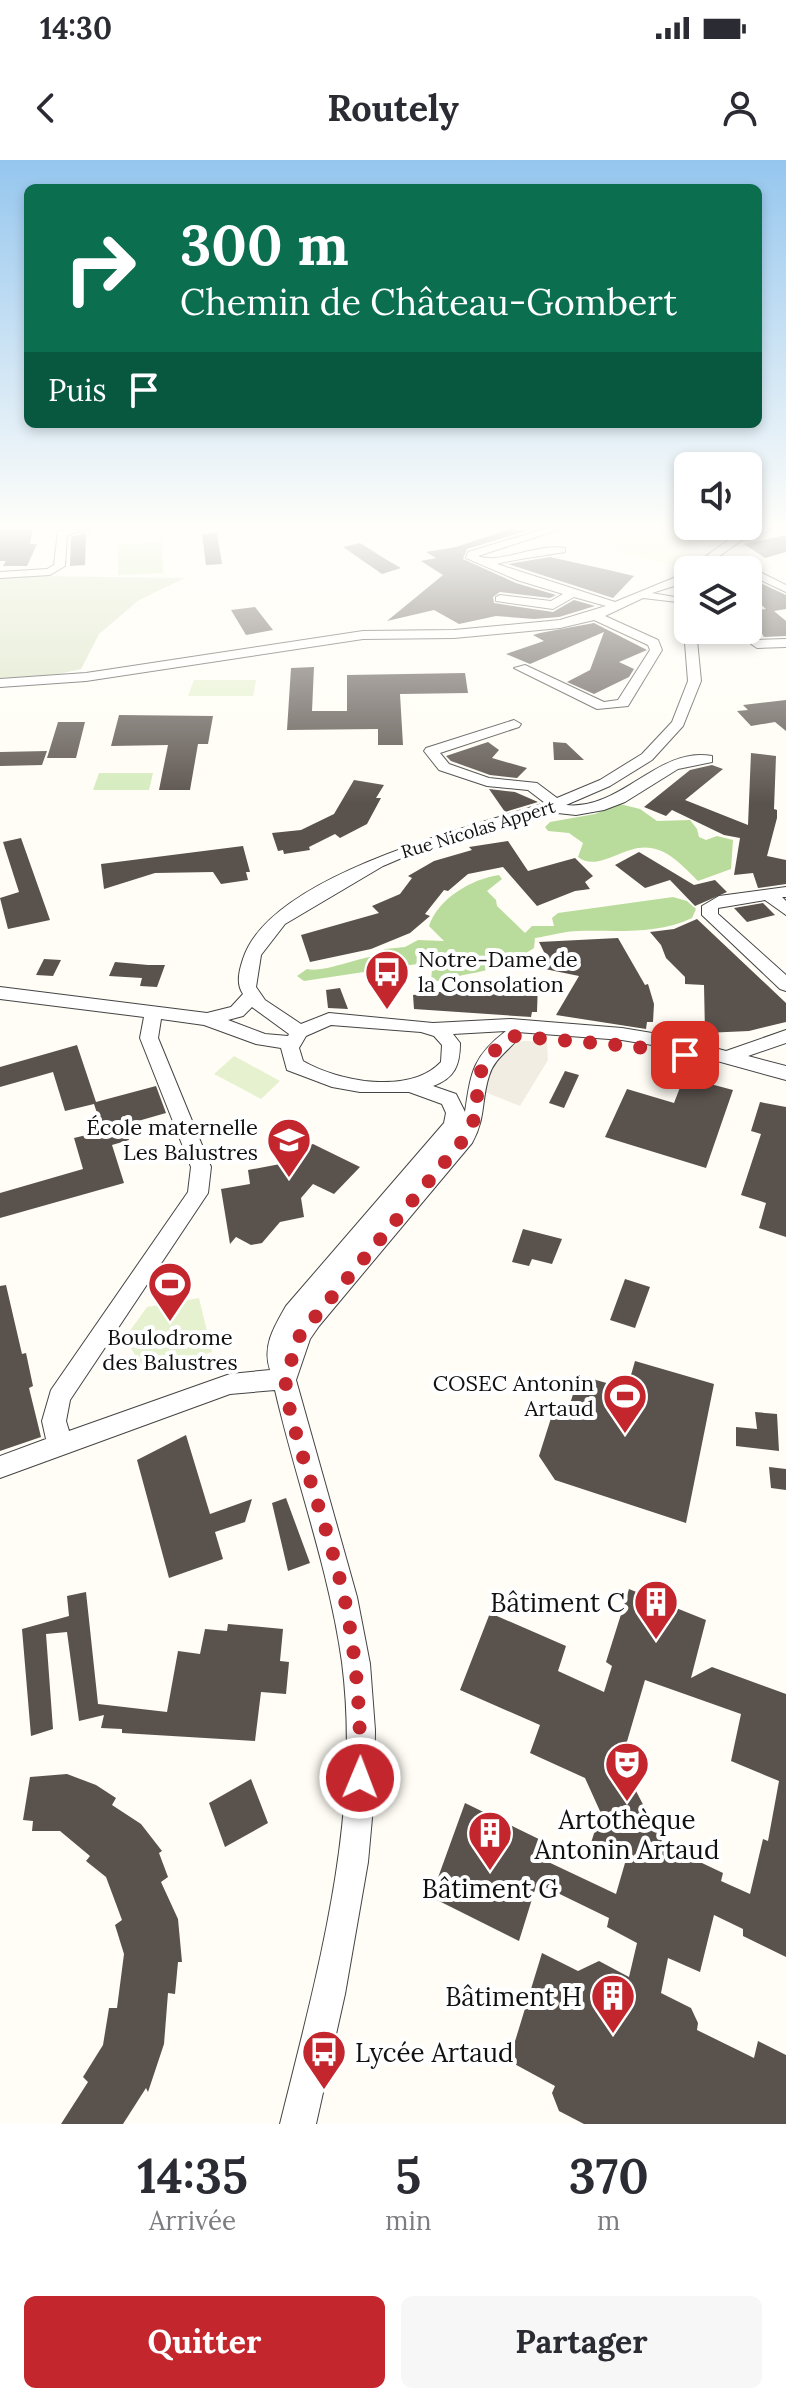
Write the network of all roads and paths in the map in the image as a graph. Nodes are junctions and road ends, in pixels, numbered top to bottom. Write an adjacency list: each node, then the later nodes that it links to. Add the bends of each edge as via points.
1 (568, 621): 7 (street, via 515,630 363,635 86,677)
2 (605, 621): 6 (street, via 654,643 656,650 623,703 602,706)
3 (786, 643): 5 (street)
4 (693, 644): 10 (street, Rue Nicolas Appert, via 696,685 680,721 657,747 622,773)
5 (762, 644)
6 (520, 668)
7 (0, 683)
8 (514, 724): 10 (street, via 431,751 444,767 487,782 532,786)
9 (704, 755): 10 (street, via 616,801 573,813)
10 (558, 805): 16 (street, Rue Nicolas Appert, via 391,856 286,913 254,948 247,974)
11 (786, 892): 12 (street)
12 (767, 893): 13 (street); 14 (street, via 719,901 710,906 710,915)
13 (786, 910)
14 (786, 985)
15 (0, 993): 18 (street)
16 (251, 996): 17 (street); 19 (street, via 237,1012)
17 (266, 1010): 20 (street); 25 (street)
18 (156, 1012): 19 (street); 34 (street, via 149,1038 194,1146 201,1178 188,1208 59,1397 54,1421)
19 (207, 1019): 22 (street)
20 (329, 1019): 21 (street); 25 (street)
21 (434, 1029): 26 (street, via 511,1025 622,1034); 27 (street, via 451,1043)
22 (235, 1032): 25 (street, via 272,1042); 28 (street)
23 (511, 1036): 26 (street); 27 (street, via 472,1038); 32 (street, via 481,1066)
24 (786, 1036): 26 (street)
25 (295, 1037): 28 (street)
26 (719, 1059): 29 (street); 30 (street)
27 (450, 1060): 31 (street, via 438,1078); 32 (street, via 456,1087)
28 (294, 1065): 31 (street, via 320,1079)
29 (786, 1073)
30 (786, 1081)
31 (415, 1087): 33 (street, via 449,1099 456,1113 453,1125 294,1313 277,1354)
32 (475, 1105): 33 (street, via 465,1138 300,1335)
33 (285, 1379): 34 (street, via 230,1384); 36 (street, via 295,1433 344,1597 361,1723 353,1878)
34 (60, 1445): 35 (street)
35 (0, 1467)
36 (298, 2124)

